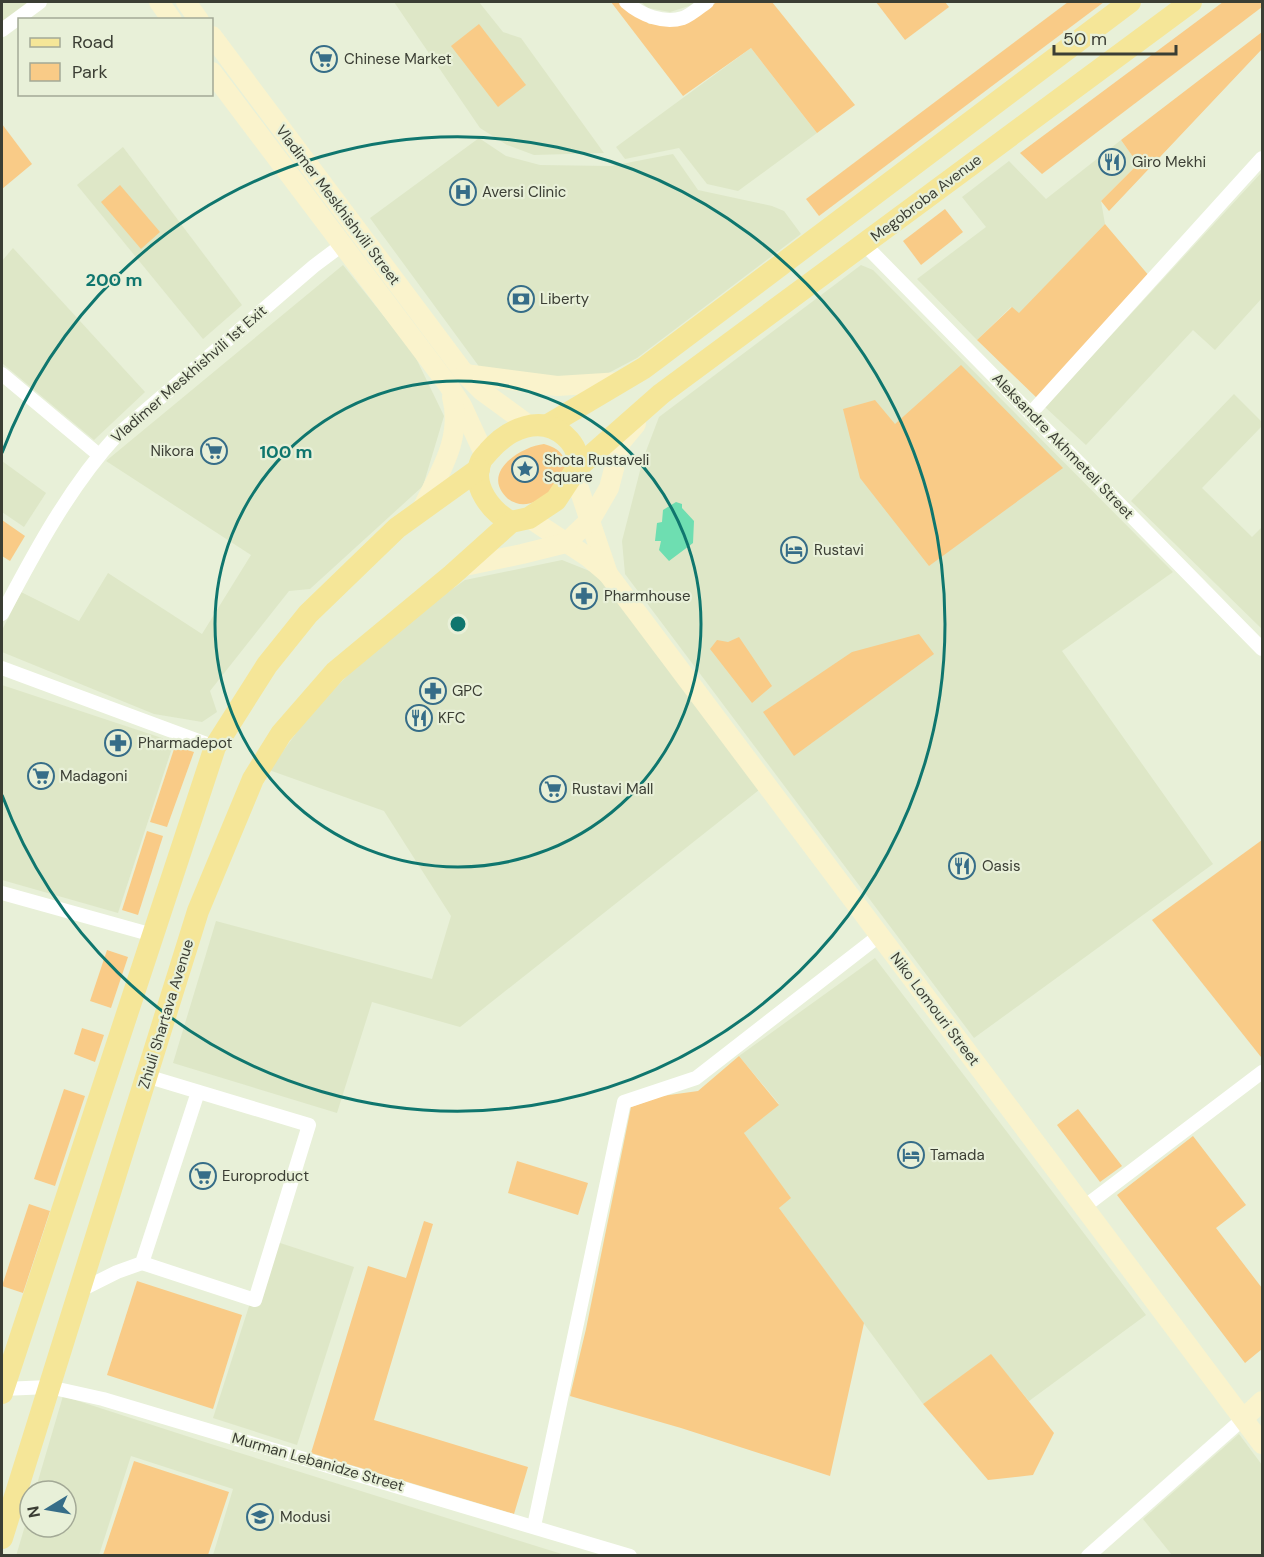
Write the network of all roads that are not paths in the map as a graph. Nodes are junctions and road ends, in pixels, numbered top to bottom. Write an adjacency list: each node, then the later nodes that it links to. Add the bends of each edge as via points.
1 (40, 2): 8 (street)
2 (159, 2): 10 (street)
3 (186, 2): 11 (street)
4 (626, 2): 5 (street, via 647,16 668,20 685,17)
5 (707, 2)
6 (1130, 2): 20 (main road)
7 (1191, 2): 16 (main road, Megobroba Avenue)
8 (18, 18)
9 (18, 18): 12 (street)
10 (171, 18)
11 (198, 18)
12 (2, 30)
13 (213, 37): 19 (street, Vladimer Meskhishvili Street)
14 (213, 73): 17 (street, Vladimer Meskhishvili Street)
15 (1263, 158): 23 (street)
16 (864, 244): 22 (main road, Megobroba Avenue); 23 (street, Aleksandre Akhmeteli Street)
17 (342, 245): 21 (street, Vladimer Meskhishvili Street); 25 (street, Vladimer Meskhishvili 1st Exit, via 117,435)
18 (2, 374): 25 (street)
19 (465, 374): 20 (street, via 557,386); 24 (street, via 482,391)
20 (623, 382): 24 (main road)
21 (449, 386): 26 (street, via 462,406); 28 (street, via 455,410 452,447)
22 (661, 394): 27 (main road); 29 (street, via 621,442 609,488)
23 (1031, 413): 35 (street, Aleksandre Akhmeteli Street)
24 (539, 425): 26 (main road, via 510,432); 27 (main road, via 560,431 570,441 578,452)
25 (99, 455): 34 (street, Vladimer Meskhishvili 1st Exit, via 42,540)
26 (482, 462): 28 (main road); 30 (main road, via 479,480 486,501 502,517)
27 (576, 471): 29 (street); 30 (main road, via 556,500)
28 (422, 509): 37 (main road, via 379,544 308,614 267,665)
29 (591, 519): 31 (street); 33 (street, Niko Lomouri Street)
30 (520, 520): 31 (street); 32 (main road)
31 (566, 543): 32 (street); 33 (street, Niko Lomouri Street)
32 (460, 567): 42 (main road, Zhiuli Shartava Avenue, via 335,672 281,734 253,779 198,911)
33 (608, 574): 40 (street, Niko Lomouri Street)
34 (2, 614)
35 (1263, 649)
36 (2, 668): 37 (street)
37 (215, 747): 39 (main road)
38 (2, 893): 39 (street)
39 (153, 935): 48 (main road)
40 (880, 935): 44 (street, Niko Lomouri Street); 52 (street, via 696,1078 624,1102)
41 (1263, 1072): 44 (street)
42 (146, 1077): 43 (street); 46 (main road, Zhiuli Shartava Avenue)
43 (198, 1092): 45 (street); 45 (street, via 309,1125 255,1300)
44 (1084, 1207): 50 (street, Niko Lomouri Street)
45 (142, 1263): 46 (street)
46 (79, 1291): 47 (main road, Zhiuli Shartava Avenue)
47 (49, 1387): 48 (street, Murman Lebanidze Street); 52 (street, Murman Lebanidze Street, via 103,1399); 53 (main road, Zhiuli Shartava Avenue)
48 (2, 1391)
49 (1263, 1401): 50 (street)
50 (1244, 1418): 51 (street, Niko Lomouri Street); 55 (street)
51 (1263, 1444)
52 (534, 1526): 54 (street, Murman Lebanidze Street)
53 (2, 1538)
54 (630, 1556)
55 (1088, 1556)

